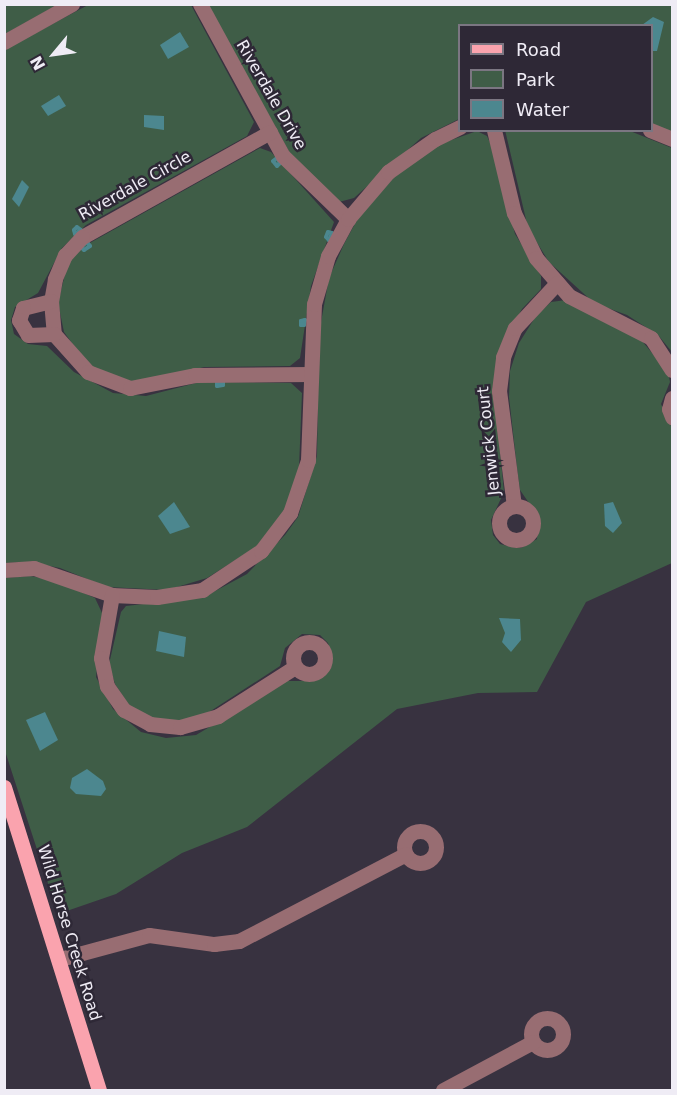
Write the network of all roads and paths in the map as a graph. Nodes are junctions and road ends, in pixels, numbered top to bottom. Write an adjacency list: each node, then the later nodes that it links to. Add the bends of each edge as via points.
1 (72, 4): 3 (street)
2 (200, 4): 6 (street, Riverdale Drive)
3 (4, 42)
4 (458, 128): 9 (street, via 418,149 388,172)
5 (653, 131): 8 (street)
6 (270, 132): 9 (street, Riverdale Drive, via 289,163); 11 (street, Riverdale Circle, via 82,237 60,264)
7 (494, 132): 10 (street, via 514,213 536,258)
8 (672, 139)
9 (348, 219): 14 (street, via 328,256 314,304)
10 (557, 283): 13 (street, via 586,306 645,334 660,348); 17 (street, Jenwick Court, via 515,328 502,357 499,391)
11 (51, 301): 12 (street, Riverdale Circle); 12 (street, via 22,308 19,320 28,336)
12 (54, 334): 14 (street, via 88,372 130,388 195,375)
13 (672, 370)
14 (311, 374): 19 (street, via 308,460 300,489 277,532 261,551 223,580 202,590 157,597)
15 (672, 398): 16 (street)
16 (672, 417)
17 (514, 506)
18 (4, 570): 19 (street, via 21,567 47,571)
19 (112, 595): 20 (street, via 101,658 107,686 124,710 150,724 180,727 218,716)
20 (295, 667)
21 (4, 788): 23 (main road, Wild Horse Creek Road)
22 (406, 854): 23 (street, via 239,941 214,944 149,935)
23 (60, 959): 25 (main road, Wild Horse Creek Road)
24 (533, 1042): 26 (street)
25 (99, 1090)
26 (443, 1090)

